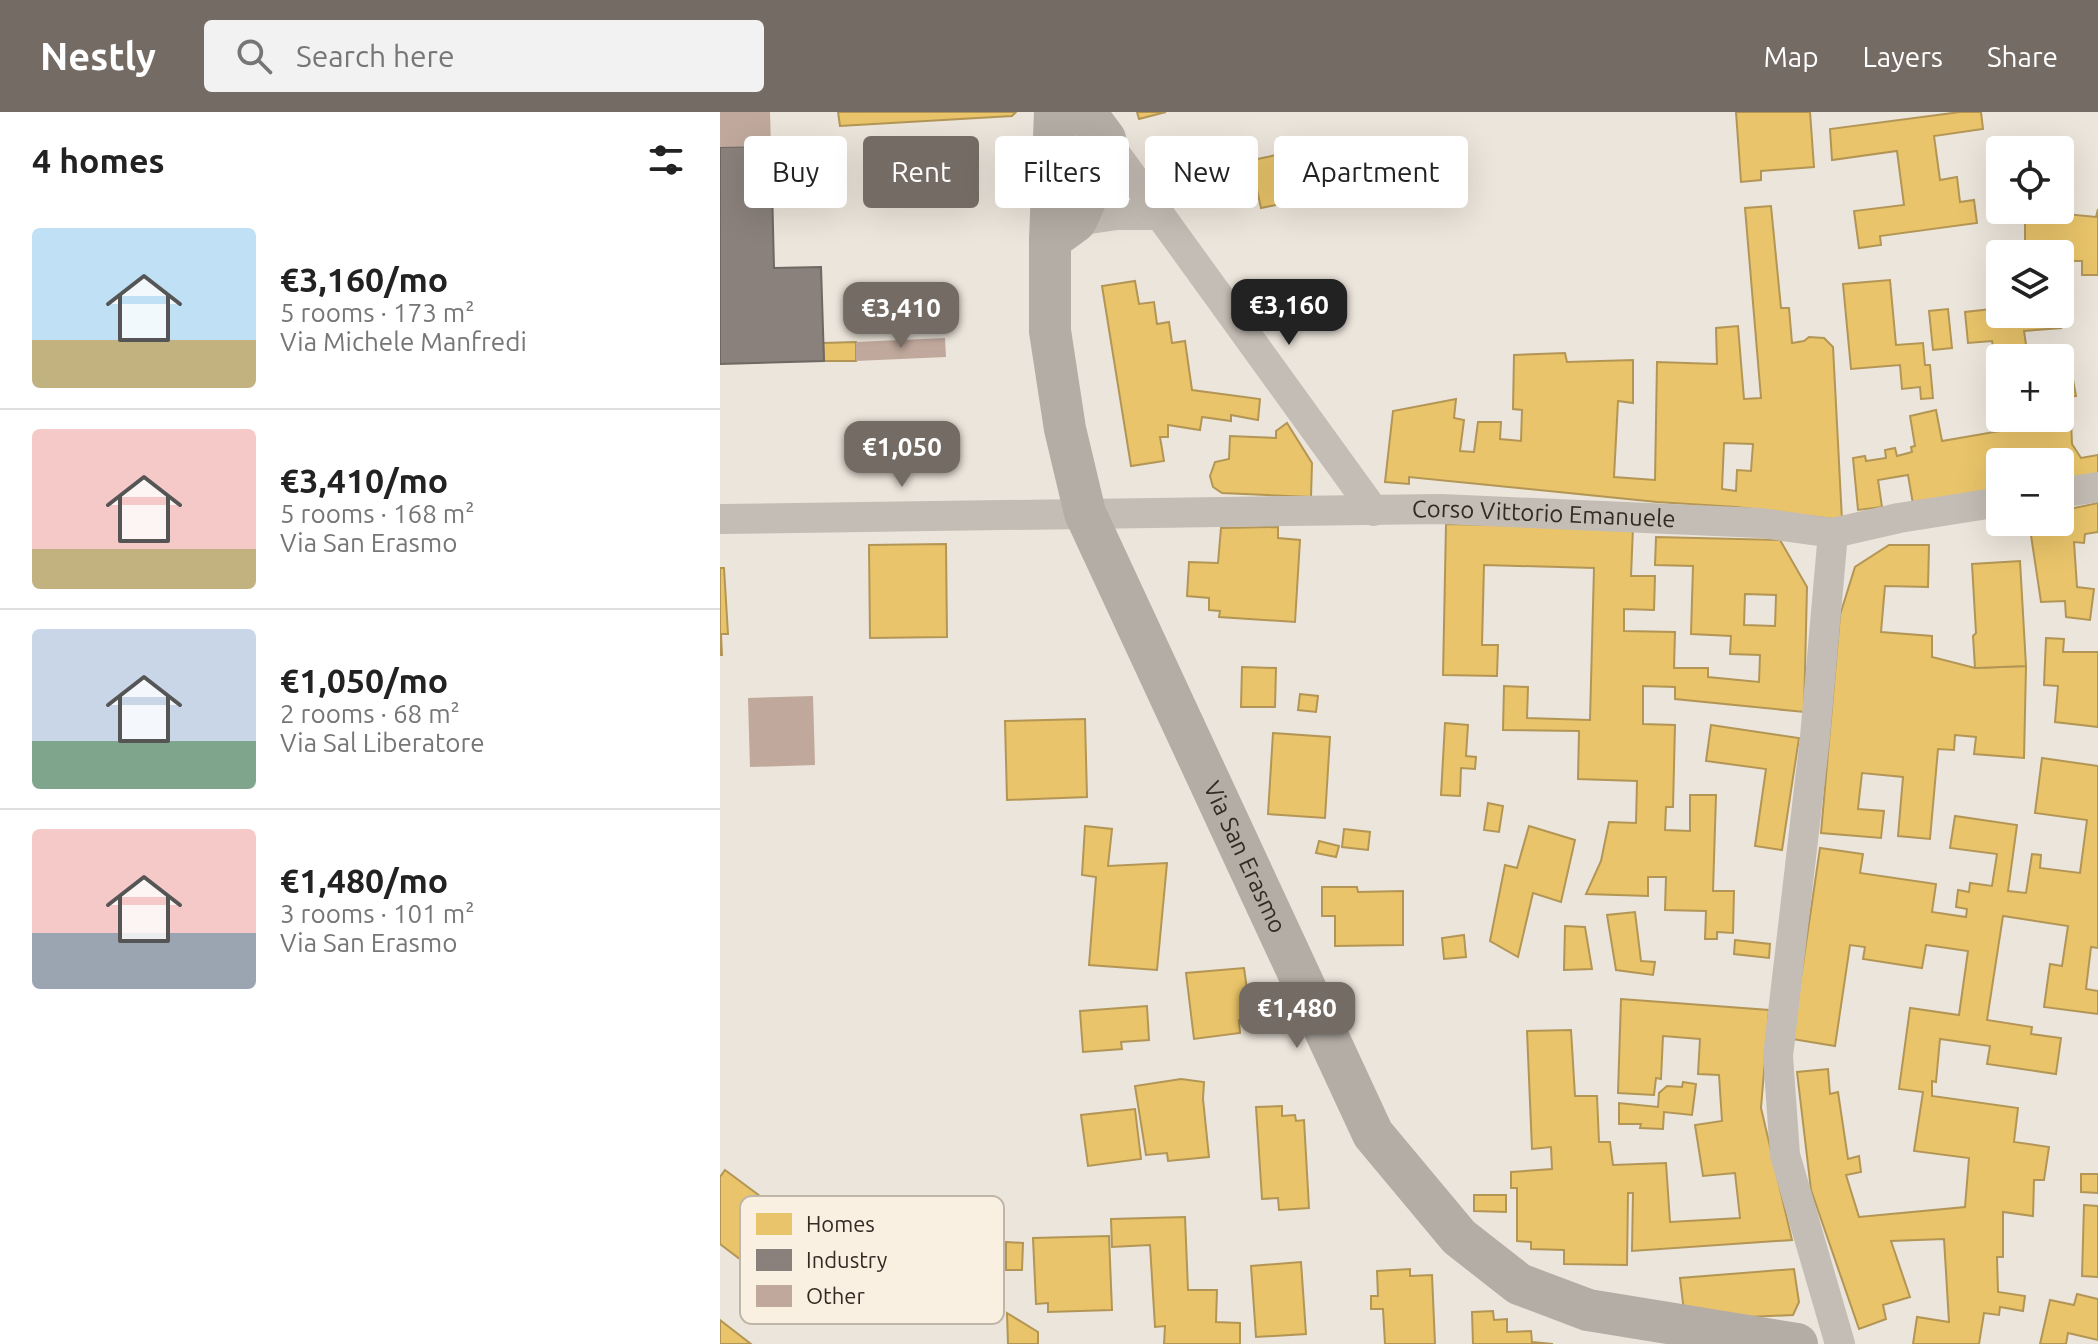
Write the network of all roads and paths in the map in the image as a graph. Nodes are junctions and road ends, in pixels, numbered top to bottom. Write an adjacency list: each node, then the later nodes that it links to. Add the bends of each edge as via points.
1 (1055, 112): 3 (main road, Via San Erasmo)
2 (1095, 126): 5 (street); 6 (main road, Via San Erasmo, via 1094,181)
3 (1055, 136)
4 (1060, 208): 6 (main road, Via San Erasmo)
5 (1160, 215): 6 (street, via 1117,215); 10 (street)
6 (1063, 230): 11 (main road, Via San Erasmo, via 1050,331)
7 (2098, 487): 8 (street)
8 (2074, 491)
9 (1986, 504): 13 (street, Corso Vittorio Emanuele)
10 (1374, 511): 11 (street, Corso Vittorio Emanuele); 13 (street, Corso Vittorio Emanuele, via 1746,522)
11 (1085, 513): 12 (street, Corso Vittorio Emanuele); 14 (main road, Via San Erasmo, via 1373,1134 1459,1237 1519,1284 1588,1310)
12 (720, 519)
13 (1833, 533): 15 (street, via 1778,1056 1785,1155)
14 (1797, 1344)
15 (1840, 1344)

